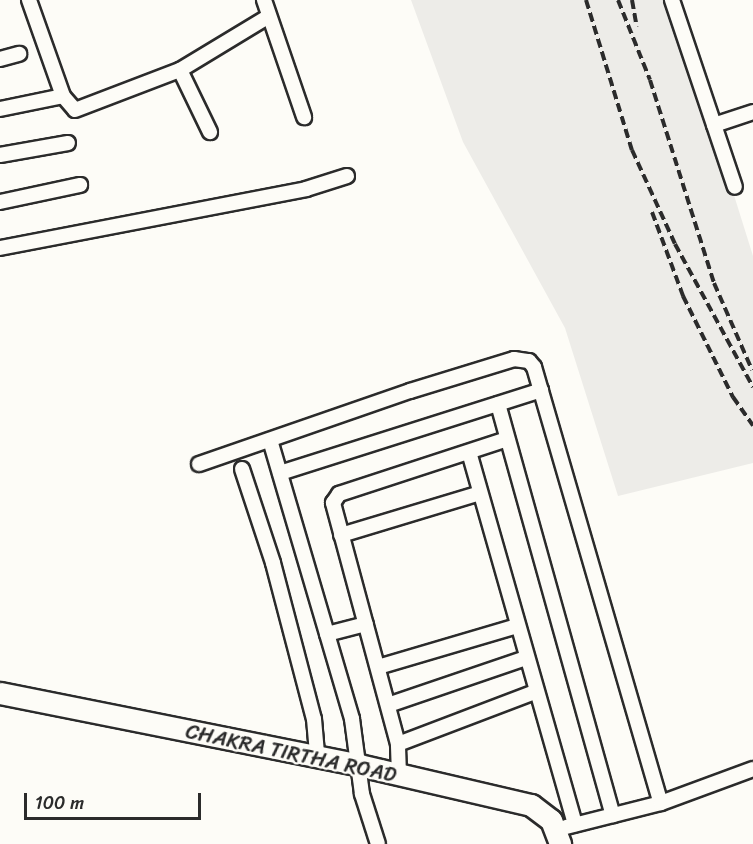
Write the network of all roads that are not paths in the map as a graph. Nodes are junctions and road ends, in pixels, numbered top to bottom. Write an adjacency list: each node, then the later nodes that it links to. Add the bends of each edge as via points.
1 (29, 0): 8 (street)
2 (264, 0): 4 (street)
3 (672, 0): 12 (street)
4 (269, 16): 7 (street); 11 (street)
5 (19, 54): 6 (street)
6 (0, 59)
7 (180, 70): 8 (street, via 81,109 70,108); 13 (street)
8 (63, 96): 9 (street)
9 (0, 109)
10 (753, 112): 12 (street)
11 (304, 117)
12 (714, 125): 18 (street)
13 (210, 132)
14 (68, 143): 15 (street)
15 (0, 155)
16 (347, 176): 20 (street, via 306,189)
17 (80, 185): 19 (street)
18 (735, 187)
19 (0, 202)
20 (0, 248)
21 (541, 390): 22 (street); 24 (street, via 529,361 514,359); 44 (street)
22 (498, 404): 23 (street); 28 (street)
23 (507, 439): 25 (street); 45 (street)
24 (270, 440): 26 (street); 28 (street)
25 (468, 452): 29 (street); 30 (street, via 339,495 333,502)
26 (199, 464)
27 (242, 469): 40 (street, via 273,563 314,720)
28 (280, 473): 33 (street)
29 (480, 493): 30 (street); 32 (street)
30 (341, 534): 31 (street)
31 (366, 624): 33 (street); 35 (street)
32 (517, 626): 34 (street); 35 (street)
33 (327, 633): 41 (street, via 352,719)
34 (526, 658): 36 (street); 38 (street)
35 (378, 667): 38 (street)
36 (535, 692): 39 (street); 46 (street)
37 (0, 693): 40 (highway, CHAKRA TIRTHA ROAD)
38 (388, 705): 39 (street)
39 (398, 744): 43 (street)
40 (317, 757): 41 (highway, CHAKRA TIRTHA ROAD)
41 (359, 765): 43 (highway, CHAKRA TIRTHA ROAD); 47 (street, via 362,794)
42 (753, 769): 44 (street)
43 (399, 775): 46 (highway, CHAKRA TIRTHA ROAD, via 531,805 543,811)
44 (661, 803): 45 (street)
45 (613, 815): 46 (street)
46 (563, 833)
47 (378, 844)

